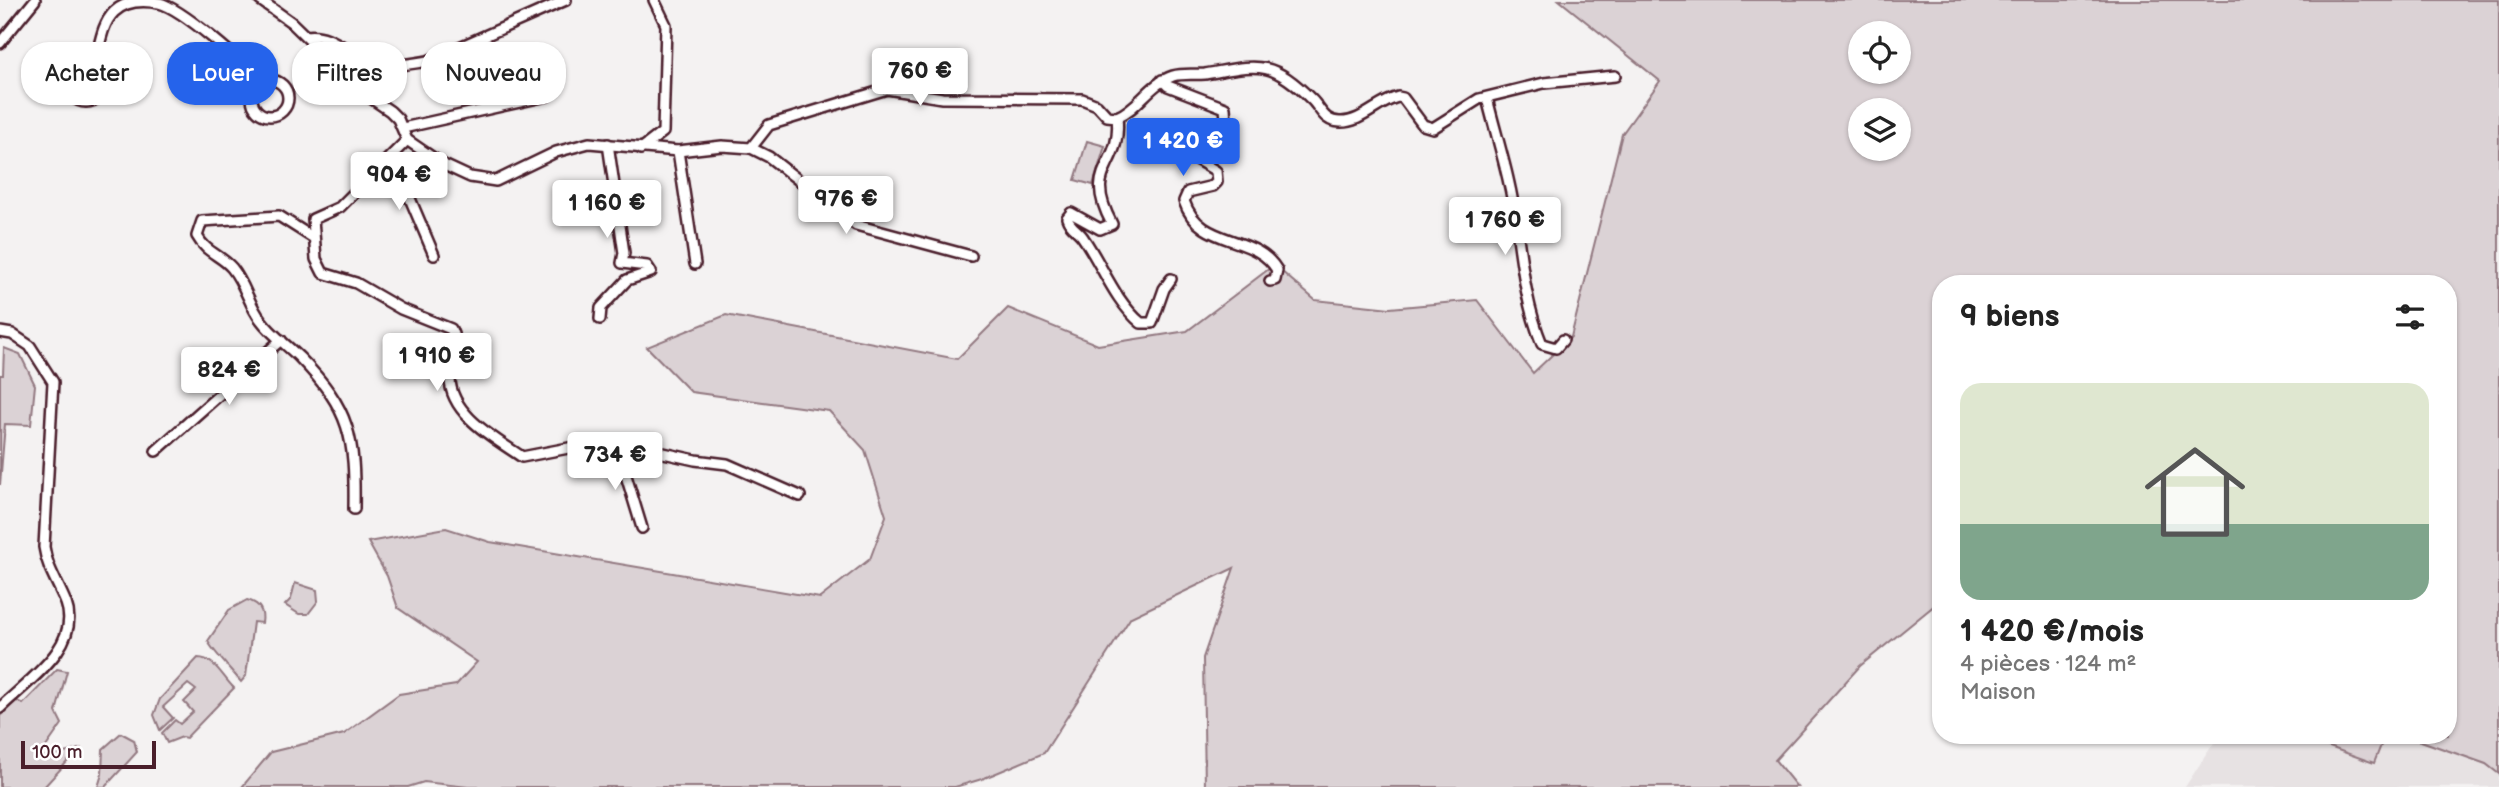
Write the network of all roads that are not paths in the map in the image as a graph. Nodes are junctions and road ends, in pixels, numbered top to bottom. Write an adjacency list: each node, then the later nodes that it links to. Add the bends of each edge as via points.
1 (35, 0): 9 (street)
2 (260, 0): 6 (street)
3 (566, 0): 6 (street, via 428,61 404,65 375,63 322,35)
4 (654, 0): 21 (street, via 666,25 663,132)
5 (170, 3): 7 (street, via 131,1 114,12); 8 (street)
6 (306, 36): 17 (street)
7 (100, 42)
8 (218, 42)
9 (0, 43)
10 (93, 67): 10 (street, via 80,67 70,77 71,93 84,102 97,98 103,90 103,78)
11 (1615, 76): 14 (street, via 1554,81)
12 (1162, 80): 14 (street, via 1253,65 1283,77 1335,122 1353,120 1398,97 1427,128); 16 (street); 29 (street, via 1226,108 1226,120 1188,146 1189,155 1216,171 1217,182 1188,192 1184,201 1192,219 1220,239 1269,258 1277,271)
13 (260, 83): 13 (street, via 253,93 253,106 268,117 281,114 288,104 288,91 279,82)
14 (1487, 97): 33 (street, via 1537,333 1550,348)
15 (506, 105): 17 (street)
16 (1117, 117): 20 (street, via 1107,116 1082,99 942,98 887,89 769,125); 28 (street, via 1114,152 1098,184 1112,224 1100,229 1071,213 1069,225 1082,235 1119,298 1141,323 1152,323)
17 (403, 128): 18 (street)
18 (407, 140): 19 (street, via 442,164 485,181 504,178 571,147); 23 (street)
19 (608, 145): 21 (street); 30 (street, via 622,263 647,266 651,272 627,280 601,308)
20 (751, 148): 22 (street); 26 (street, via 856,225)
21 (641, 149): 22 (street)
22 (678, 151): 27 (street)
23 (392, 156): 24 (street, via 340,207 315,216); 25 (street)
24 (312, 237): 32 (street, via 290,220 271,215 209,219 198,229 202,246 231,268 261,320); 34 (street, via 323,273 356,283 401,309 451,329 459,350 450,372 452,395 488,434 522,457 579,446)
25 (434, 255)
26 (971, 256)
27 (695, 264)
28 (1171, 279)
29 (1270, 281)
30 (600, 319)
31 (0, 332): 39 (street, via 30,346 53,382 44,547 69,618 61,647)
32 (281, 340): 35 (street); 37 (street, via 337,401 349,427 355,466)
33 (1563, 340)
34 (617, 446): 36 (street, via 727,464); 38 (street)
35 (156, 451)
36 (800, 496)
37 (354, 509)
38 (642, 528)
39 (0, 708)

